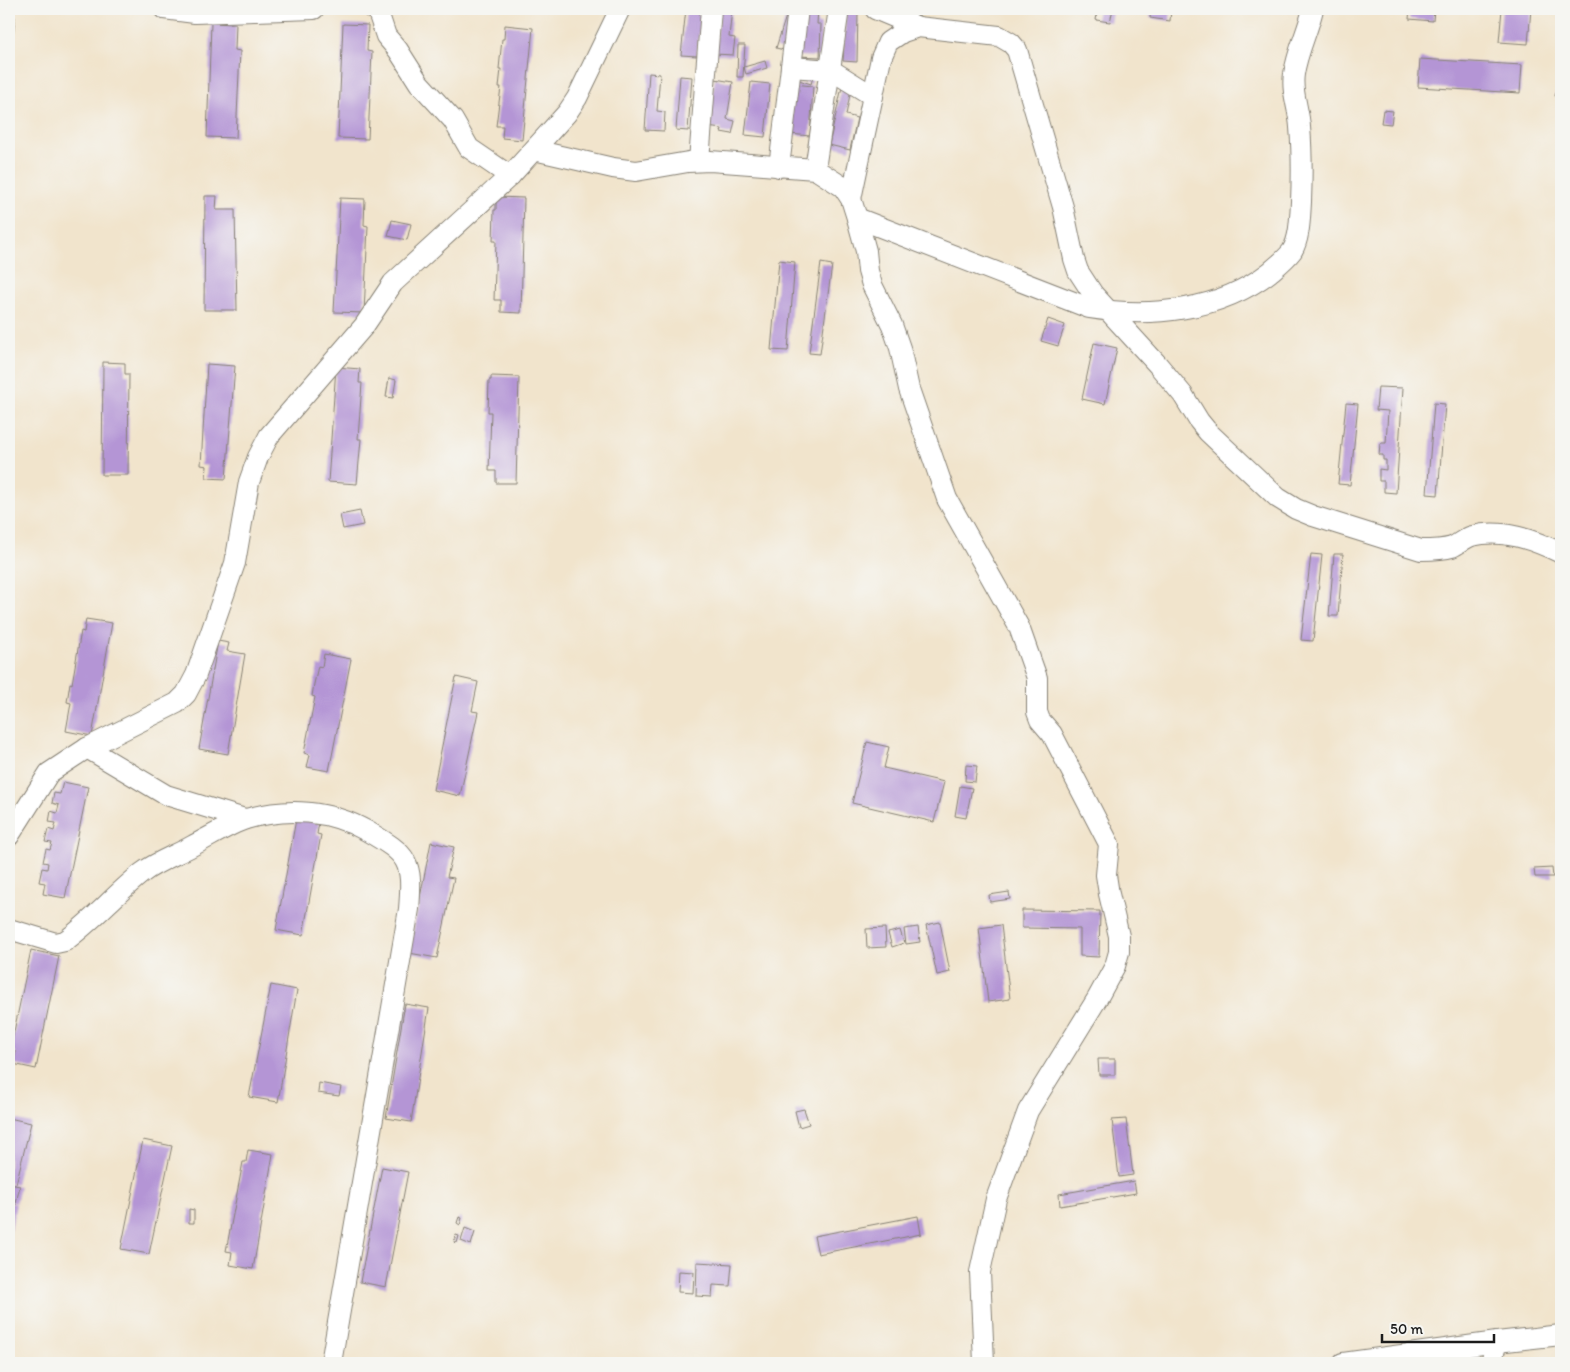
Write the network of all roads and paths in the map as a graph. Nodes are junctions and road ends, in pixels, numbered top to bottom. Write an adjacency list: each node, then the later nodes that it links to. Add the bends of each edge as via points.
1 (164, 9): 2 (street, via 195,14)
2 (314, 9)
3 (373, 9): 18 (street, via 376,9 386,36 419,83 453,120 469,148)
4 (620, 9): 14 (street, via 577,98)
5 (711, 9): 15 (street)
6 (798, 9): 11 (street)
7 (838, 9): 12 (street)
8 (876, 9): 10 (street)
9 (1313, 9): 20 (street, via 1293,75 1300,126 1301,202 1292,250 1258,281 1207,304 1143,312)
10 (918, 27): 13 (street, via 888,42); 20 (street, via 1000,36 1017,50 1063,207 1078,271)
11 (791, 67): 12 (street); 16 (street)
12 (831, 70): 13 (street); 17 (street)
13 (873, 96): 19 (street)
14 (534, 150): 15 (street, via 636,171); 18 (street)
15 (699, 161): 16 (street)
16 (780, 166): 17 (street)
17 (815, 169): 19 (street, via 843,187)
18 (510, 176): 22 (street, via 393,283 364,326 269,436 249,482 235,563 196,676 186,694 177,704)
19 (854, 208): 20 (street, via 1089,308); 29 (street, via 872,285 892,325 909,389 948,499 1019,627 1038,678 1037,712 1040,720 1052,734 1108,844 1106,875 1119,936 1115,966 1028,1111 996,1199 980,1272)
20 (1108, 311): 21 (street, via 1183,395 1208,432 1278,498 1296,510 1421,550 1452,547 1471,536 1504,534)
21 (1561, 553)
22 (87, 748): 23 (street, via 166,795); 24 (street, via 49,774)
23 (245, 819): 25 (street, via 148,868 65,941 56,943); 28 (street, via 299,812 340,818 388,842 408,864 410,874 409,909)
24 (9, 836)
25 (9, 929)
26 (1561, 1336): 27 (street)
27 (1497, 1342): 30 (street); 31 (street)
28 (331, 1363)
29 (984, 1363)
30 (1343, 1363)
31 (1491, 1363)

